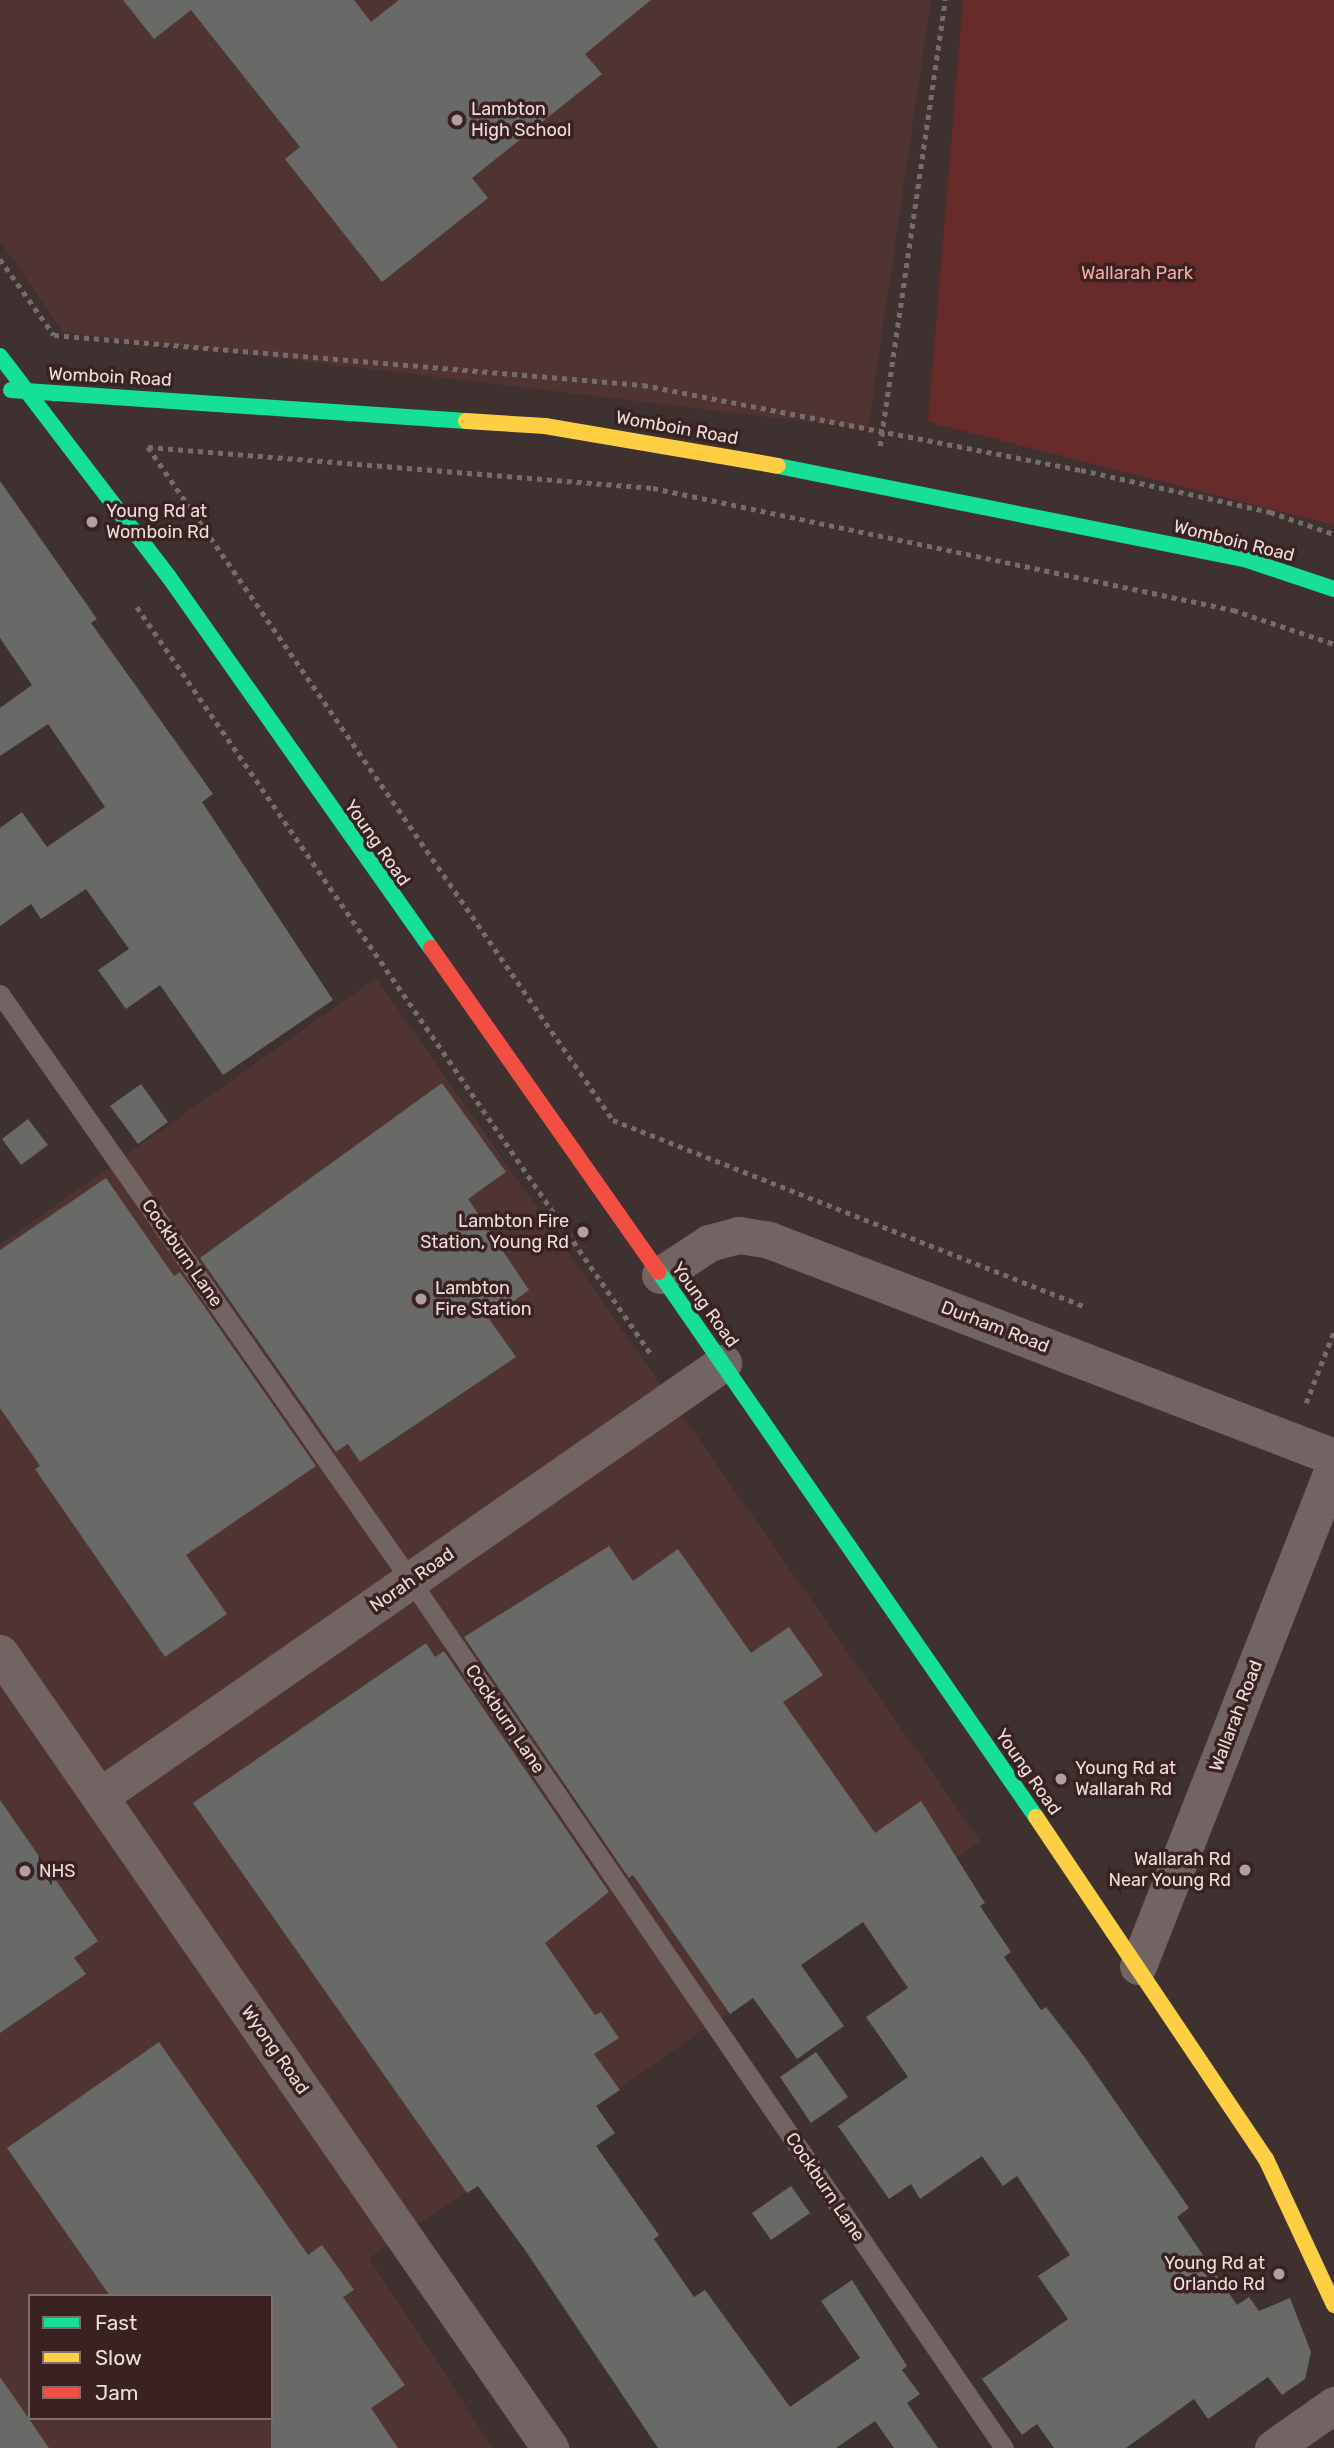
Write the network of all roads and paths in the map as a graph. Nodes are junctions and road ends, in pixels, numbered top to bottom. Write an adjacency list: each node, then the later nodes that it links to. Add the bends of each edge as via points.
1 (945, 0): 7 (path)
2 (0, 259): 3 (path)
3 (54, 335)
4 (0, 356): 6 (street, Young Road)
5 (0, 390): 6 (street, Womboin Road)
6 (27, 392): 7 (street, Womboin Road, via 545,426); 12 (street, Young Road, via 169,577)
7 (875, 481): 8 (street, Womboin Road, via 1247,560)
8 (1334, 589)
9 (133, 601): 15 (path)
10 (1334, 644): 13 (path, via 1233,610 653,488 148,447 613,1120)
11 (0, 994): 20 (lane, Cockburn Lane)
12 (660, 1275): 16 (street, Young Road); 18 (street, Durham Road, via 709,1243 739,1235 769,1240)
13 (1086, 1307)
14 (1334, 1331): 17 (path)
15 (653, 1357)
16 (723, 1363): 20 (street, Norah Road); 23 (street, Young Road)
17 (1306, 1404)
18 (1334, 1457)
19 (1334, 1466): 23 (street, Wallarah Road)
20 (411, 1581): 22 (street, Norah Road); 27 (lane, Cockburn Lane)
21 (0, 1653): 22 (street, Wyong Road)
22 (100, 1796): 26 (street, Wyong Road)
23 (1138, 1966): 24 (street, Young Road, via 1266,2159)
24 (1334, 2305)
25 (1334, 2405): 28 (street)
26 (550, 2448)
27 (1004, 2448)
28 (1273, 2448)

